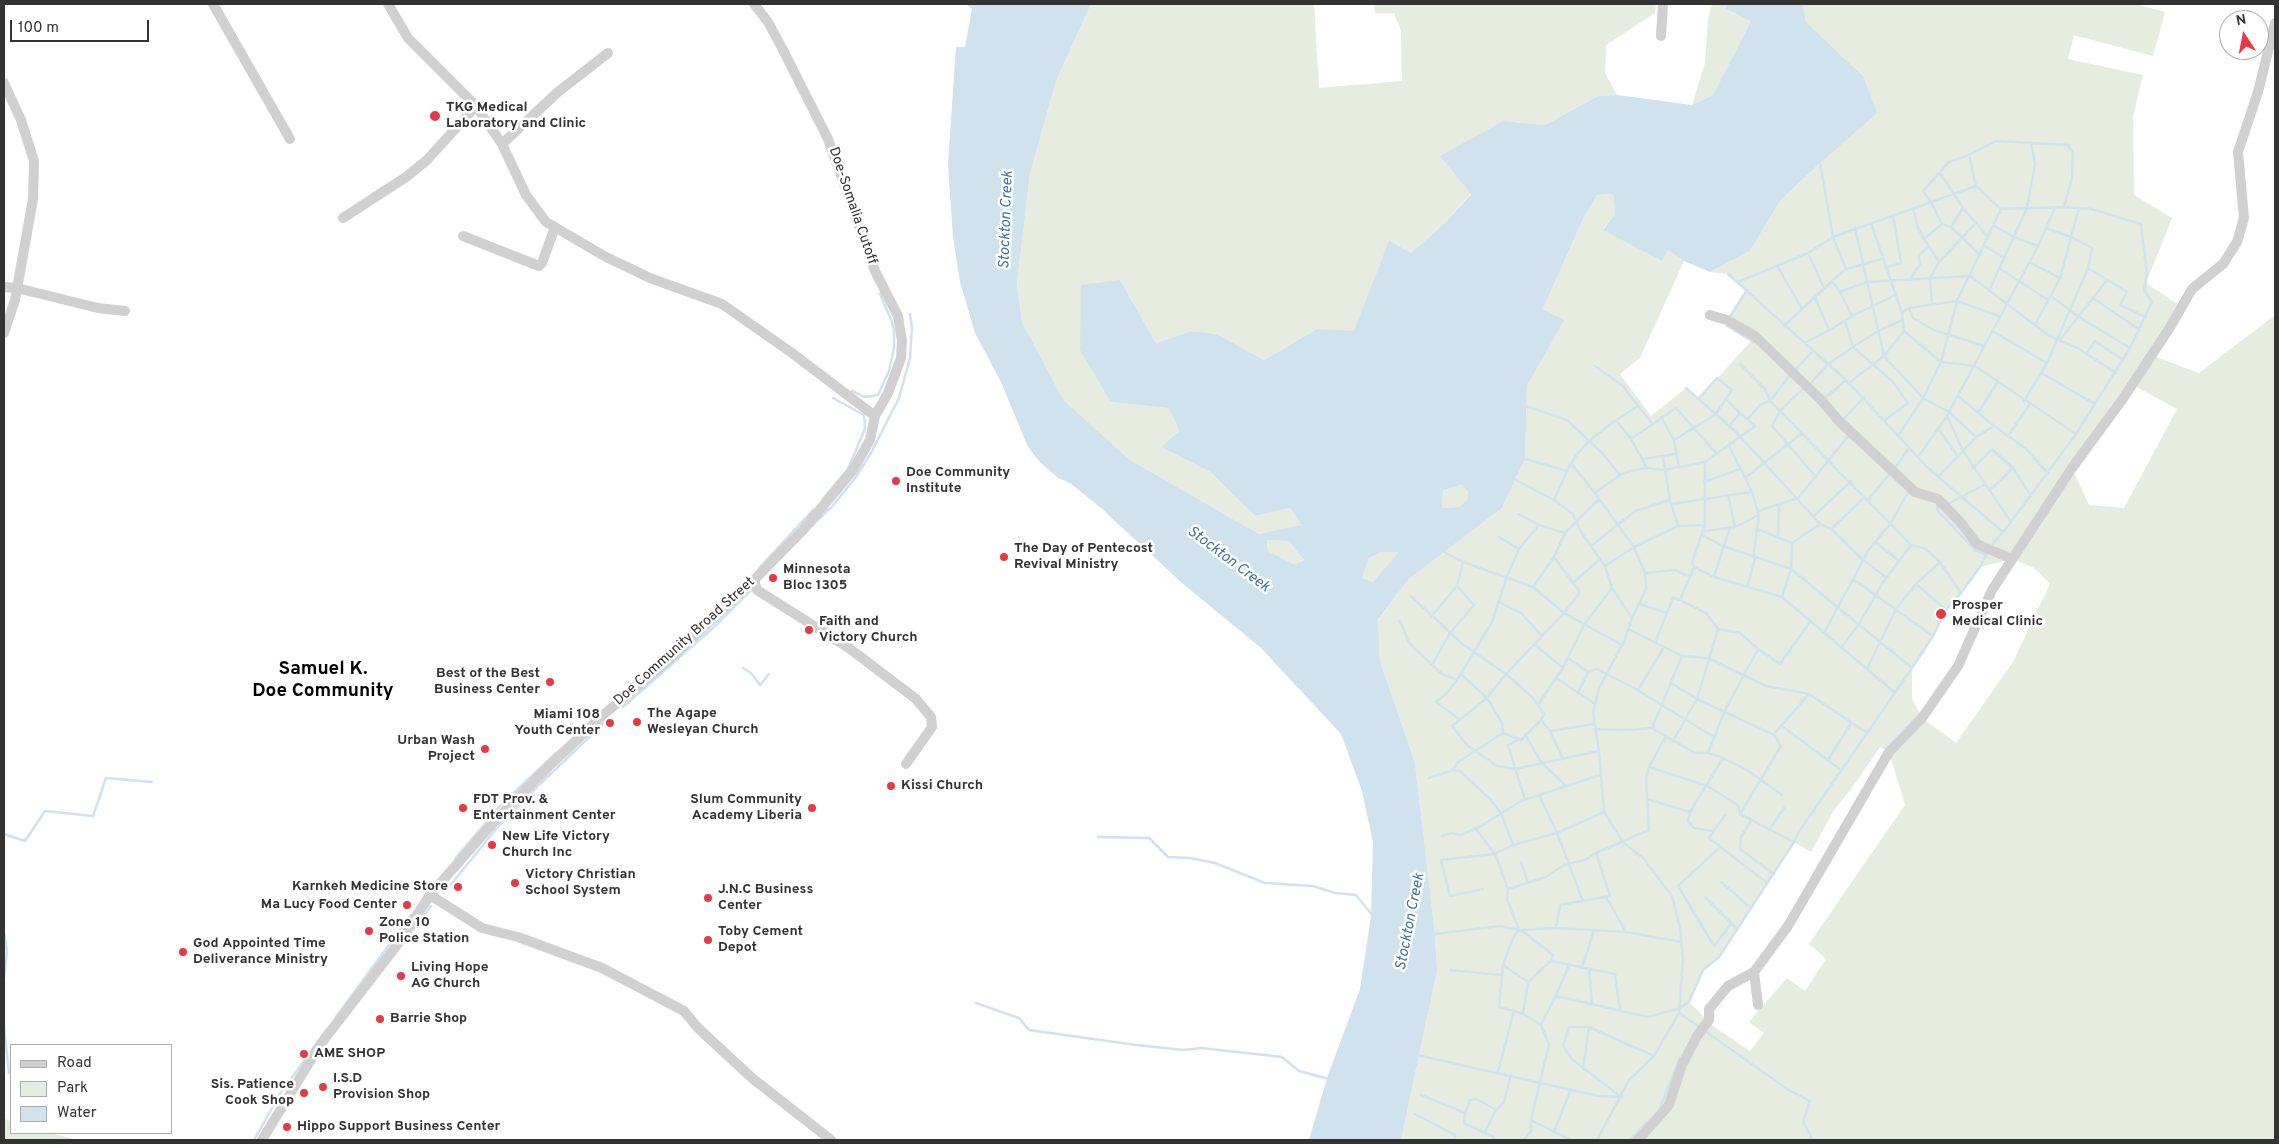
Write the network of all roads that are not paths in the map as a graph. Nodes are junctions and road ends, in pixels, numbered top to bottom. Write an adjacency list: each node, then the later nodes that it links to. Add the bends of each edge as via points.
1 (213, 4): 10 (street)
2 (388, 4): 9 (street, via 408,38)
3 (754, 4): 20 (street, Doe-Somalia Cutoff, via 768,22 828,139 875,271 898,316 901,358)
4 (1663, 4): 6 (street)
5 (2275, 23): 21 (street, via 2258,92 2238,152 2244,218 2237,242 2223,264 2192,289)
6 (1661, 36)
7 (608, 53): 11 (street, via 558,92)
8 (4, 83): 16 (street, via 21,120 34,161 33,199)
9 (476, 106): 11 (street); 12 (street, via 406,177)
10 (290, 139)
11 (502, 144): 13 (street, via 534,207 546,222)
12 (343, 218)
13 (556, 227): 14 (street, via 539,266); 20 (street, via 606,257 650,278 722,304)
14 (463, 236)
15 (4, 288): 16 (street)
16 (17, 288): 17 (street, via 98,308); 19 (street)
17 (125, 311)
18 (1710, 315): 21 (street, via 1727,320 1755,336 1915,492 1938,500 1977,544)
19 (4, 333)
20 (875, 416): 22 (street, Doe Community Broad Street, via 870,440 854,470 803,530)
21 (2012, 559): 25 (street, via 1992,590 1958,666 1922,718 1889,752 1788,926)
22 (754, 580): 23 (street, via 757,590 849,648 916,699 931,717 932,727); 24 (street, Doe Community Broad Street, via 551,764 493,822)
23 (906, 764)
24 (430, 895): 27 (street, Doe Community Broad Street, via 320,1045); 28 (street, via 482,928 518,937 602,968 684,1011 752,1078)
25 (1754, 972): 26 (street); 29 (street, via 1728,986 1708,1008 1709,1020 1682,1065 1670,1105)
26 (1758, 1005)
27 (262, 1140)
28 (831, 1140)
29 (1638, 1140)

